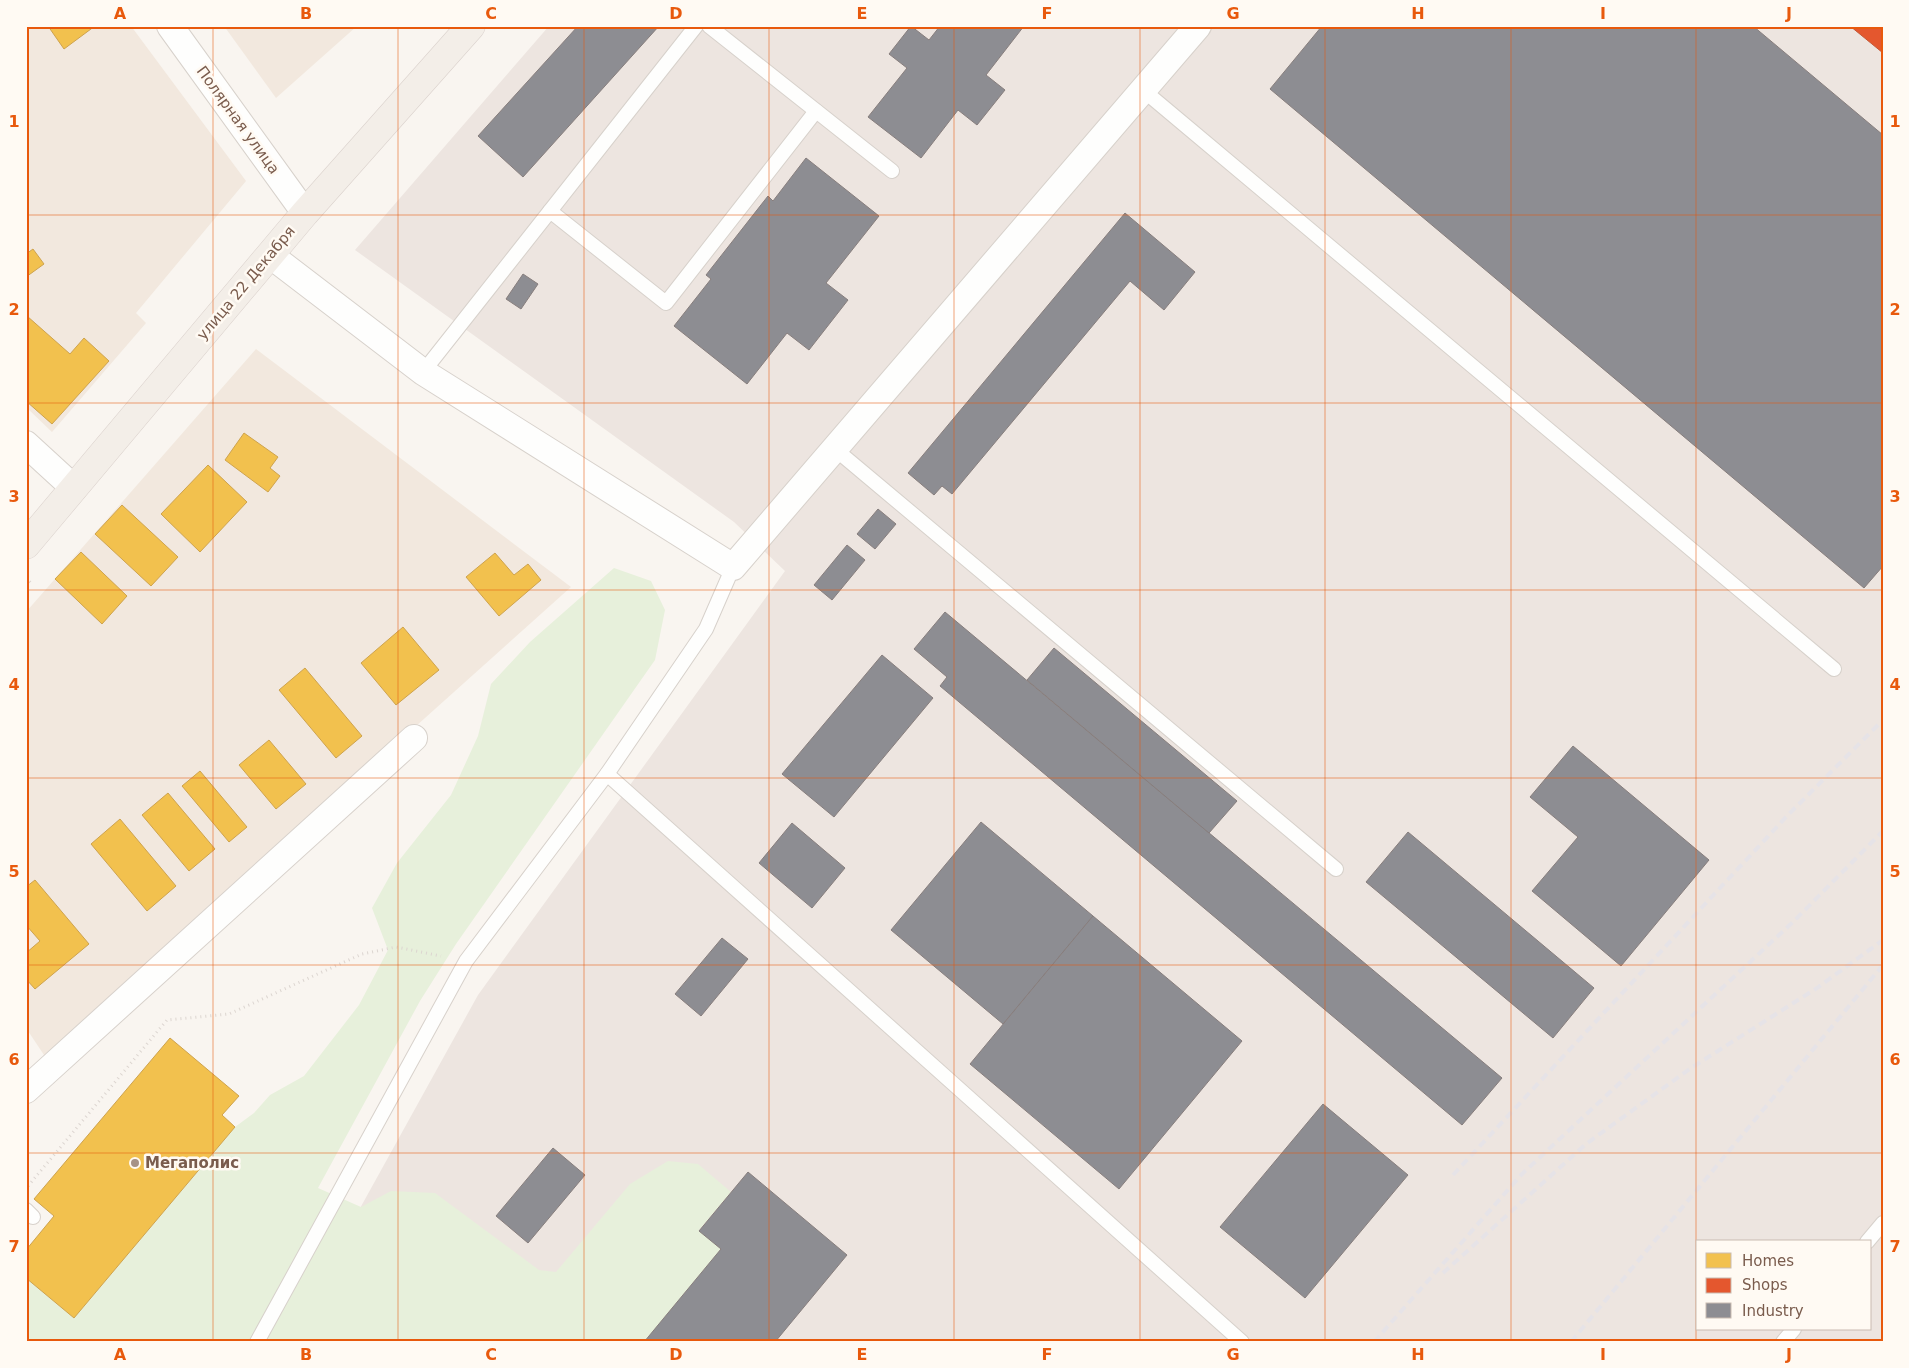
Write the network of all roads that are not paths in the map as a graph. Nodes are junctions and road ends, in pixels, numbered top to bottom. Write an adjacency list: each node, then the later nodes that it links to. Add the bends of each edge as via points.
1 (170, 26): 10 (street, Полярная улица)
2 (471, 26): 10 (main road, улица 22 Декабря)
3 (696, 26): 9 (lane)
4 (709, 26): 7 (lane)
5 (1198, 26): 6 (street)
6 (1143, 90): 14 (street); 18 (lane)
7 (816, 111): 8 (lane); 9 (lane, via 666,303)
8 (892, 171)
9 (550, 211): 12 (lane)
10 (305, 213): 11 (main road, улица 22 Декабря)
11 (270, 256): 12 (street); 15 (main road, улица 22 Декабря)
12 (423, 372): 17 (street)
13 (26, 444): 15 (street)
14 (835, 449): 17 (street); 21 (lane)
15 (74, 488): 16 (main road, улица 22 Декабря)
16 (26, 544)
17 (733, 567): 20 (lane, via 706,629)
18 (1834, 669)
19 (414, 738): 22 (street)
20 (607, 774): 26 (lane, via 466,961); 27 (lane)
21 (1336, 869)
22 (26, 1090)
23 (1883, 1223): 24 (lane)
24 (1869, 1240)
25 (1793, 1330): 28 (lane)
26 (257, 1342)
27 (1242, 1342)
28 (1783, 1342)

